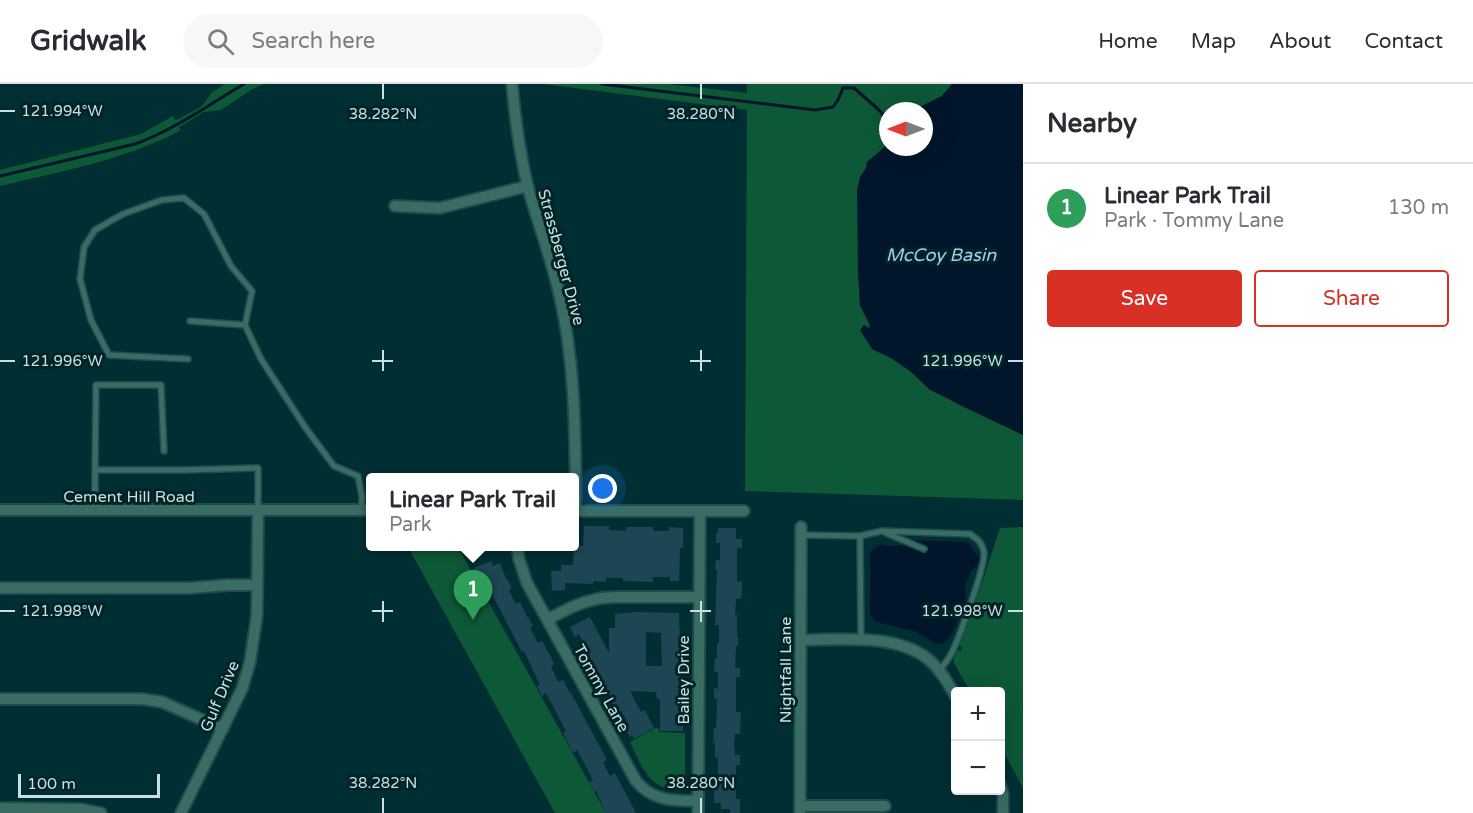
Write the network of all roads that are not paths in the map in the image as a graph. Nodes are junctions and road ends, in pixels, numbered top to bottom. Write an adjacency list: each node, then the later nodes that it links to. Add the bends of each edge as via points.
1 (512, 84): 2 (street, Strassberger Drive)
2 (528, 186): 3 (street, via 440,208); 9 (street, Strassberger Drive, via 559,292 570,350)
3 (395, 206)
4 (190, 321): 5 (lane)
5 (245, 325): 6 (lane, via 252,291 231,266 204,214 184,198 162,200 123,214 96,230 84,247 80,279 91,320 109,354); 11 (lane, via 261,359 333,466 357,476)
6 (188, 359)
7 (164, 451): 8 (lane, via 161,386 96,385)
8 (95, 470): 12 (lane); 13 (lane, via 258,468)
9 (575, 473)
10 (0, 510): 12 (street, Cement Hill Road)
11 (366, 510): 13 (street, Cement Hill Road)
12 (96, 511): 13 (street, Cement Hill Road)
13 (258, 511): 22 (street, Gulf Drive)
14 (579, 511): 15 (street)
15 (700, 511): 16 (street); 24 (street, Bailey Drive)
16 (744, 511)
17 (801, 531): 19 (lane); 26 (street, Nightfall Lane)
18 (882, 531): 19 (lane); 20 (lane); 28 (lane, via 970,534 981,543 985,555 974,593 950,657)
19 (860, 536): 27 (lane)
20 (924, 549)
21 (518, 551): 25 (street, Tommy Lane, via 527,583)
22 (257, 585): 23 (street); 31 (street, Gulf Drive, via 250,662)
23 (0, 588)
24 (699, 597): 25 (street, via 601,598); 33 (street, Bailey Drive)
25 (548, 619): 33 (street, Tommy Lane, via 636,781 661,799)
26 (801, 640): 27 (street); 36 (street, Nightfall Lane)
27 (861, 640): 28 (street, via 881,641 914,651)
28 (939, 671): 29 (street)
29 (951, 689)
30 (0, 699): 31 (street, via 142,699 162,702)
31 (223, 729): 38 (street, Gulf Drive)
32 (1003, 795): 40 (street)
33 (698, 801): 39 (street, Bailey Drive)
34 (885, 806): 36 (street)
35 (0, 808): 37 (street, via 81,809)
36 (800, 809)
37 (100, 813)
38 (181, 813)
39 (698, 813)
40 (1003, 813)

